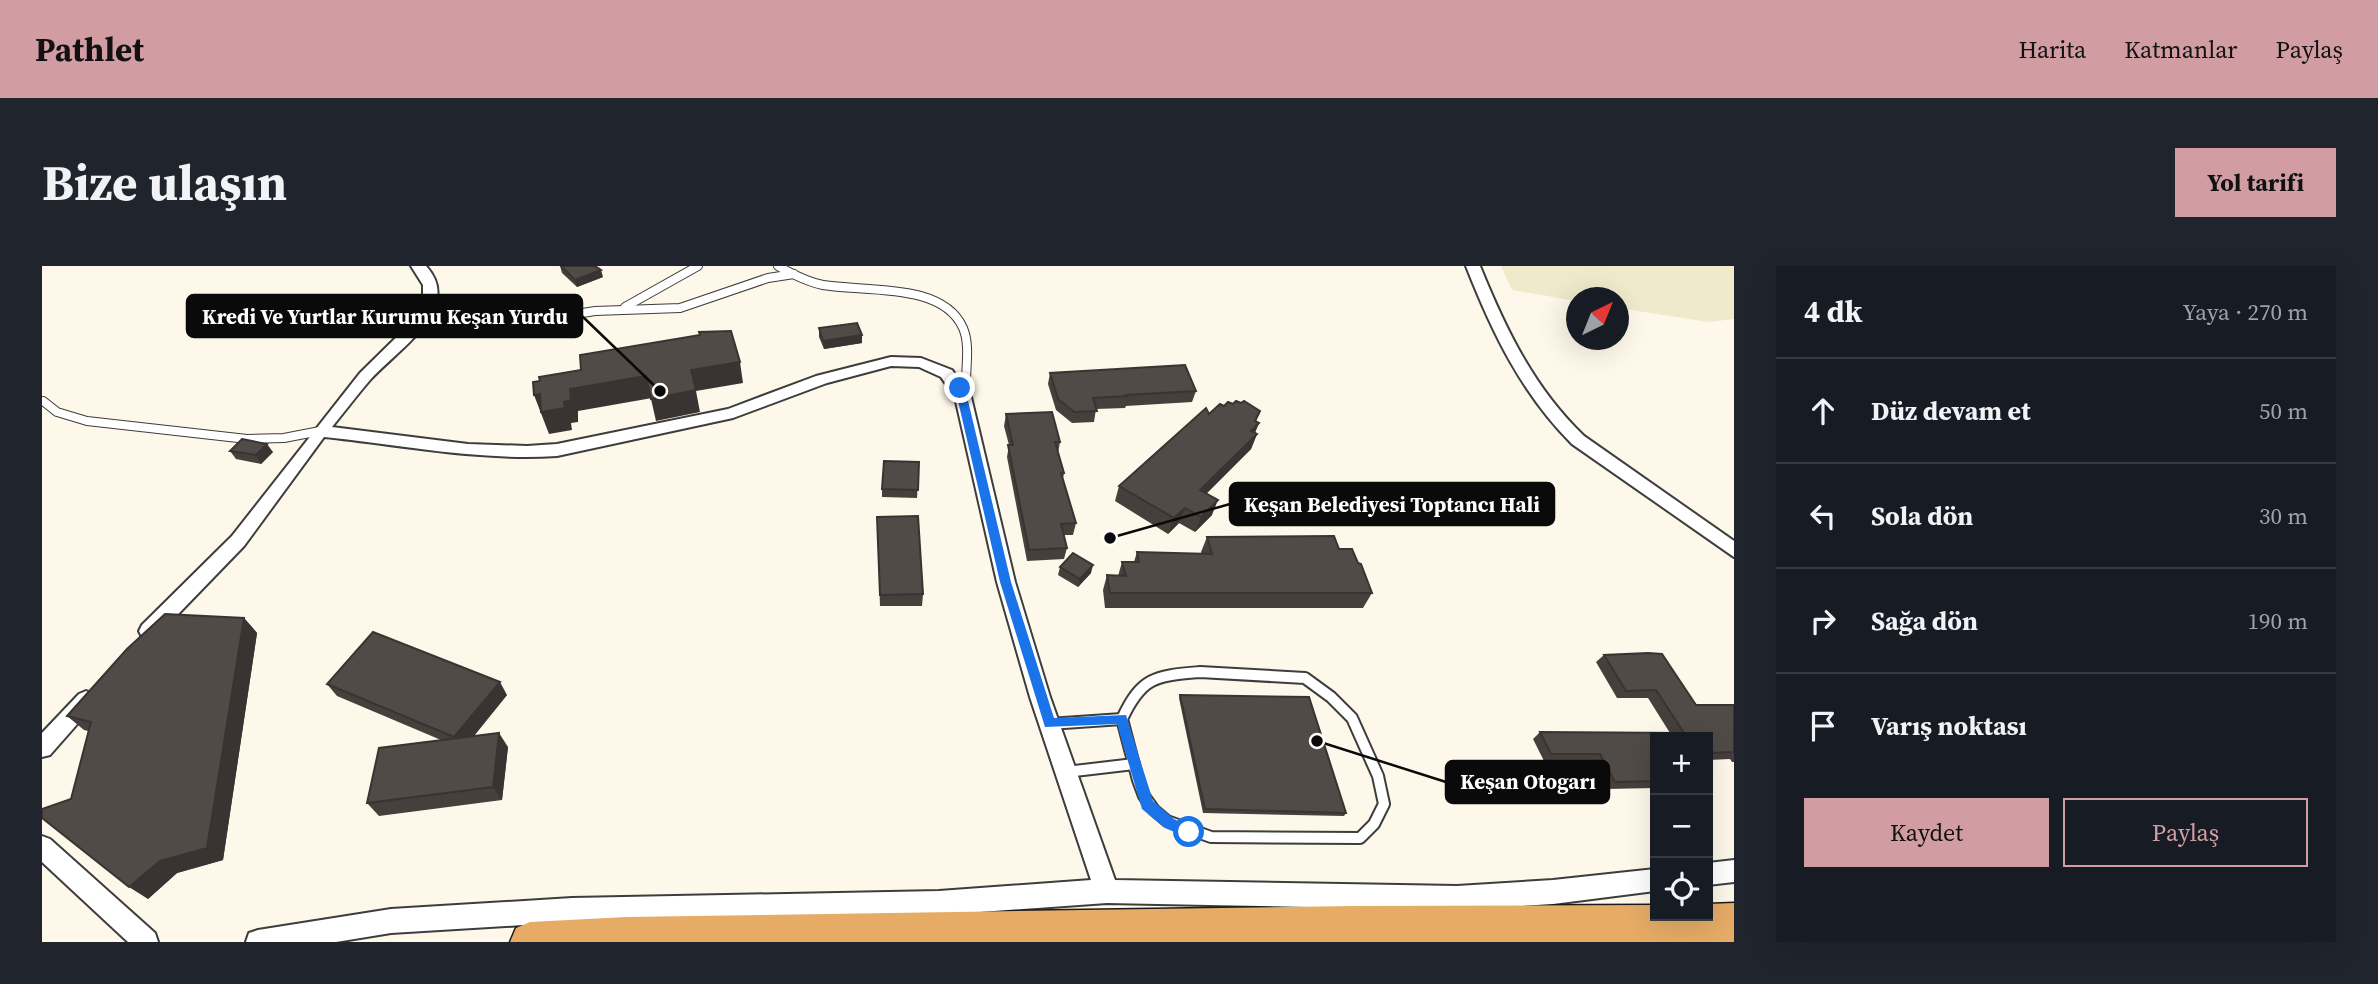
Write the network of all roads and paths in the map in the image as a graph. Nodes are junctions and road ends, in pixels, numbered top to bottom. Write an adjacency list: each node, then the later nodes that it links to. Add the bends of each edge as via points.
1 (418, 266): 8 (street, via 432,286)
2 (698, 266): 6 (lane)
3 (778, 266): 5 (lane)
4 (1473, 266): 12 (street, via 1499,331 1559,423)
5 (794, 274): 6 (lane, via 768,278 680,308); 9 (lane, via 825,285 900,292 952,313 962,324 965,337 966,384)
6 (623, 309): 8 (lane, via 483,329)
7 (248, 311): 8 (lane, via 388,302 410,308)
8 (419, 324): 11 (street, via 365,376)
9 (960, 388): 11 (street, via 951,375 935,366 885,363 836,375 732,414 557,450 462,450); 16 (street, via 1006,582)
10 (43, 401): 11 (lane, via 57,412 87,421 247,439)
11 (320, 431): 13 (street, via 238,541)
12 (1734, 550)
13 (134, 647)
14 (97, 687): 17 (street)
15 (1122, 719): 16 (lane); 18 (lane); 18 (lane, via 1134,691 1148,678 1200,672 1306,678 1352,718 1378,776 1384,804 1360,838 1211,837 1170,824 1147,805)
16 (1049, 723): 19 (street)
17 (42, 748)
18 (1134, 764): 19 (lane)
19 (1065, 772): 24 (street)
20 (42, 847): 26 (street)
21 (1734, 871): 22 (street)
22 (1713, 873)
23 (1650, 881): 24 (street, via 1457,898)
24 (1107, 891): 27 (street, via 939,903 502,914 391,921)
25 (1734, 923): 28 (highway)
26 (146, 942)
27 (258, 942)
28 (530, 942)

